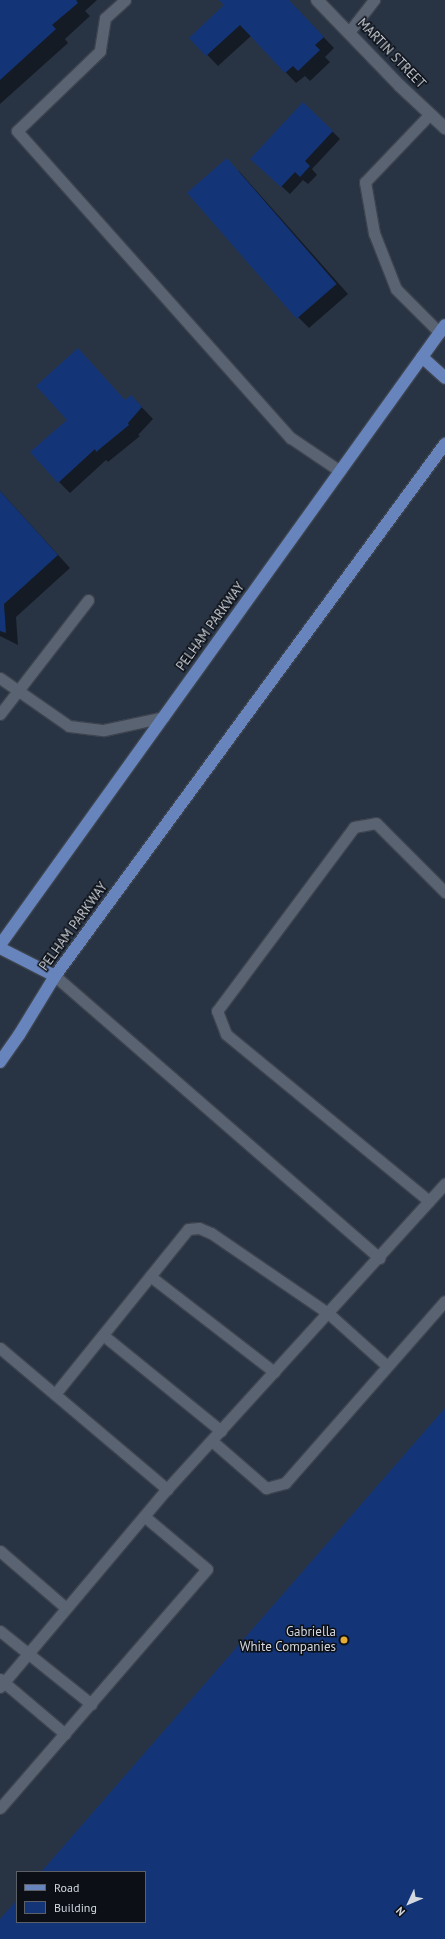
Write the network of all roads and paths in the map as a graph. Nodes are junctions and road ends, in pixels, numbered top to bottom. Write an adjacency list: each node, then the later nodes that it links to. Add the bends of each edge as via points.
1 (125, 0): 11 (lane, via 106,18 100,52 17,131 291,438)
2 (316, 0): 4 (street, MARTIN STREET)
3 (374, 0): 4 (lane)
4 (349, 32): 5 (street, MARTIN STREET)
5 (430, 114): 6 (street, MARTIN STREET); 7 (lane, via 365,182 374,233 396,289)
6 (445, 128)
7 (442, 329): 8 (main road, PELHAM PARKWAY)
8 (422, 357): 9 (main road); 11 (main road, PELHAM PARKWAY)
9 (445, 378)
10 (445, 444): 19 (main road, PELHAM PARKWAY)
11 (340, 471): 16 (main road, PELHAM PARKWAY)
12 (88, 600): 14 (lane)
13 (0, 678): 14 (lane)
14 (18, 691): 15 (lane); 16 (lane, via 69,726 104,730)
15 (0, 714)
16 (164, 717): 18 (main road, PELHAM PARKWAY)
17 (445, 892): 22 (lane, via 376,823 354,827 217,1011 226,1034)
18 (0, 946): 19 (main road)
19 (55, 976): 20 (main road, PELHAM PARKWAY); 23 (lane)
20 (0, 1062)
21 (445, 1183): 22 (lane)
22 (429, 1201): 23 (lane)
23 (379, 1258): 26 (lane)
24 (150, 1276): 26 (lane, via 188,1229 199,1228 211,1233); 27 (lane); 30 (lane)
25 (445, 1301): 29 (lane)
26 (328, 1312): 29 (lane); 30 (lane)
27 (103, 1335): 31 (lane); 32 (lane)
28 (0, 1348): 31 (lane)
29 (387, 1366): 33 (lane, via 285,1483 266,1488)
30 (274, 1372): 32 (lane)
31 (55, 1394): 34 (lane)
32 (221, 1431): 33 (lane)
33 (212, 1441): 34 (lane)
34 (167, 1489): 35 (lane)
35 (144, 1516): 37 (lane); 41 (lane, via 207,1569)
36 (0, 1551): 37 (lane)
37 (66, 1608): 39 (lane)
38 (0, 1631): 39 (lane)
39 (29, 1654): 40 (lane); 41 (lane)
40 (1, 1683): 42 (lane)
41 (91, 1704): 42 (lane)
42 (65, 1734): 43 (lane)
43 (0, 1808)

